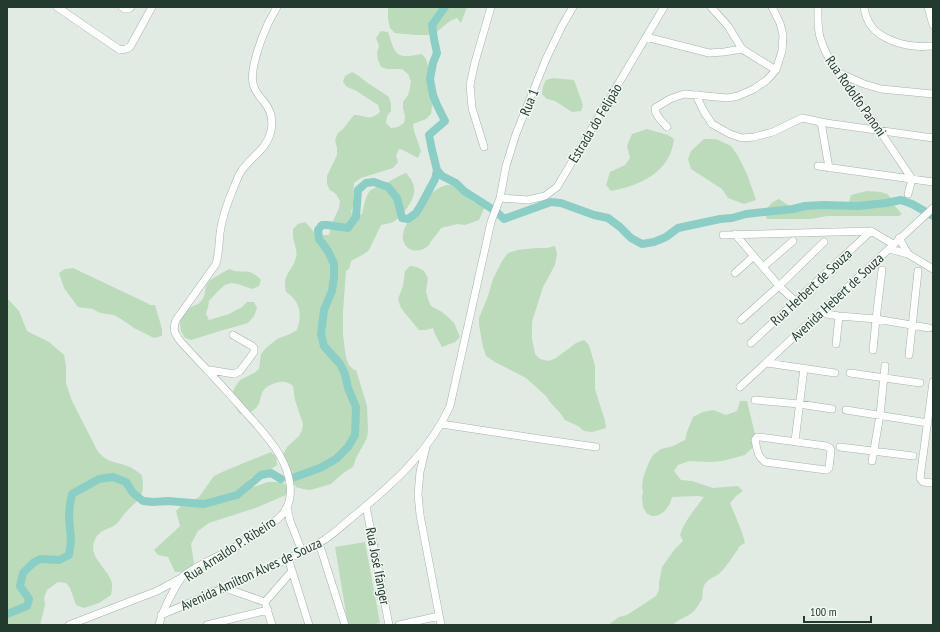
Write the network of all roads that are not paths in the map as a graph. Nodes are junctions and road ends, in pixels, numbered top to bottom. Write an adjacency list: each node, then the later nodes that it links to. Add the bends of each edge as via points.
1 (57, 7): 4 (street, via 123,50 130,46)
2 (122, 7): 3 (street)
3 (131, 7)
4 (152, 7)
5 (277, 7): 66 (street, Rua Arnaldo P. Ribeiro, via 267,25 255,58 252,77 253,86 270,112 271,132 259,152 241,172 234,188 220,233 216,264 174,326 175,334)
6 (491, 7): 28 (street, via 470,85 472,108)
7 (573, 7): 34 (street, Rua 1, via 546,59 516,134)
8 (664, 7): 15 (street, Estrada do Felipão)
9 (711, 7): 17 (street, via 728,26)
10 (772, 7): 18 (street, via 783,35 782,51)
11 (818, 7): 19 (street, Rua Rodolfo Panoni, via 820,39)
12 (864, 7): 16 (street, via 872,27 881,35 914,46)
13 (928, 7): 14 (street)
14 (933, 25)
15 (646, 37): 17 (street, via 709,53); 34 (street, Estrada do Felipão, via 557,187 545,196 528,200)
16 (933, 46)
17 (742, 48): 18 (street)
18 (776, 70): 22 (street, via 754,90 738,96 728,98)
19 (838, 72): 20 (street); 23 (street, Rua Rodolfo Panoni)
20 (864, 84): 21 (street, via 881,89); 23 (street)
21 (933, 94)
22 (696, 95): 24 (street, via 712,124 742,138 773,132 802,118); 25 (street, via 684,94 670,98 655,108 660,120)
23 (855, 95): 26 (street, Rua Rodolfo Panoni)
24 (821, 122): 26 (street); 30 (street)
25 (667, 127)
26 (880, 131): 27 (street); 31 (street, Rua Rodolfo Panoni)
27 (933, 138)
28 (484, 147)
29 (818, 166): 30 (street)
30 (829, 168): 31 (street)
31 (912, 179): 32 (street); 33 (street)
32 (933, 182)
33 (908, 194)
34 (499, 200): 79 (street, Avenida Amilton Alves de Souza, via 491,222 450,406)
35 (933, 208): 39 (street, Avenida Hebert de Souza)
36 (871, 231): 38 (street); 42 (street); 51 (street, Rua Herbert de Souza)
37 (723, 234): 38 (street)
38 (735, 234): 44 (street)
39 (899, 238): 42 (street, Avenida Hebert de Souza); 43 (street)
40 (793, 241): 45 (street)
41 (824, 242): 50 (street)
42 (891, 246): 43 (street); 52 (street, Avenida Hebert de Souza)
43 (908, 254): 46 (street)
44 (754, 256): 45 (street); 49 (street)
45 (763, 267): 50 (street)
46 (933, 269)
47 (882, 270): 54 (street)
48 (918, 271): 56 (street)
49 (735, 273)
50 (779, 286): 51 (street); 55 (street)
51 (796, 302): 59 (street, Rua Herbert de Souza)
52 (820, 313): 53 (street); 63 (street, Avenida Hebert de Souza)
53 (840, 316): 54 (street); 60 (street)
54 (876, 319): 56 (street); 61 (street)
55 (741, 320)
56 (912, 325): 57 (street); 62 (street)
57 (929, 328)
58 (233, 335): 66 (street, via 254,348 254,352 240,371 234,374)
59 (751, 343)
60 (836, 344)
61 (873, 350)
62 (909, 355)
63 (767, 363): 65 (street); 72 (street, Avenida Hebert de Souza)
64 (885, 366): 69 (street)
65 (804, 368): 67 (street); 74 (street)
66 (207, 370): 90 (street, Rua Arnaldo P. Ribeiro, via 267,436 279,454 290,482)
67 (834, 373)
68 (850, 373): 69 (street)
69 (883, 377): 71 (street); 77 (street)
70 (933, 382): 78 (street)
71 (920, 383)
72 (740, 387)
73 (756, 400): 74 (street)
74 (799, 404): 75 (street); 81 (street)
75 (832, 409)
76 (846, 410): 77 (street)
77 (880, 415): 78 (street); 85 (street)
78 (928, 423): 80 (street)
79 (441, 424): 82 (street, Avenida Amilton Alves de Souza); 83 (street)
80 (930, 432): 88 (street, via 920,478 923,482)
81 (795, 441): 81 (street, via 757,437 758,455 765,462 826,470 829,468 830,448)
82 (426, 445): 89 (street, Avenida Amilton Alves de Souza, via 395,481); 100 (street, via 418,494)
83 (596, 447)
84 (840, 447): 85 (street)
85 (873, 451): 86 (street); 87 (street)
86 (913, 456)
87 (872, 461)
88 (933, 483)
89 (366, 506): 91 (street, Avenida Amilton Alves de Souza); 107 (street, Rua José Ifanger)
90 (287, 507): 92 (street); 95 (street, Rua Arnaldo P. Ribeiro, via 275,522)
91 (319, 543): 92 (street, Avenida Amilton Alves de Souza); 106 (street)
92 (302, 551): 93 (street, Avenida Amilton Alves de Souza)
93 (288, 558): 94 (street); 96 (street, Avenida Amilton Alves de Souza)
94 (292, 571): 97 (street); 105 (street)
95 (182, 578): 99 (street, Rua Arnaldo P. Ribeiro); 101 (street, via 157,591)
96 (225, 588): 97 (street); 99 (street, Avenida Amilton Alves de Souza)
97 (265, 602): 98 (street)
98 (268, 610): 103 (street); 104 (street)
99 (161, 615): 102 (street, Rua Arnaldo P. Ribeiro)
100 (439, 616): 108 (street); 109 (street)
101 (68, 625)
102 (159, 625)
103 (207, 625)
104 (272, 625)
105 (309, 625)
106 (345, 625)
107 (389, 625)
108 (399, 625)
109 (441, 625)

